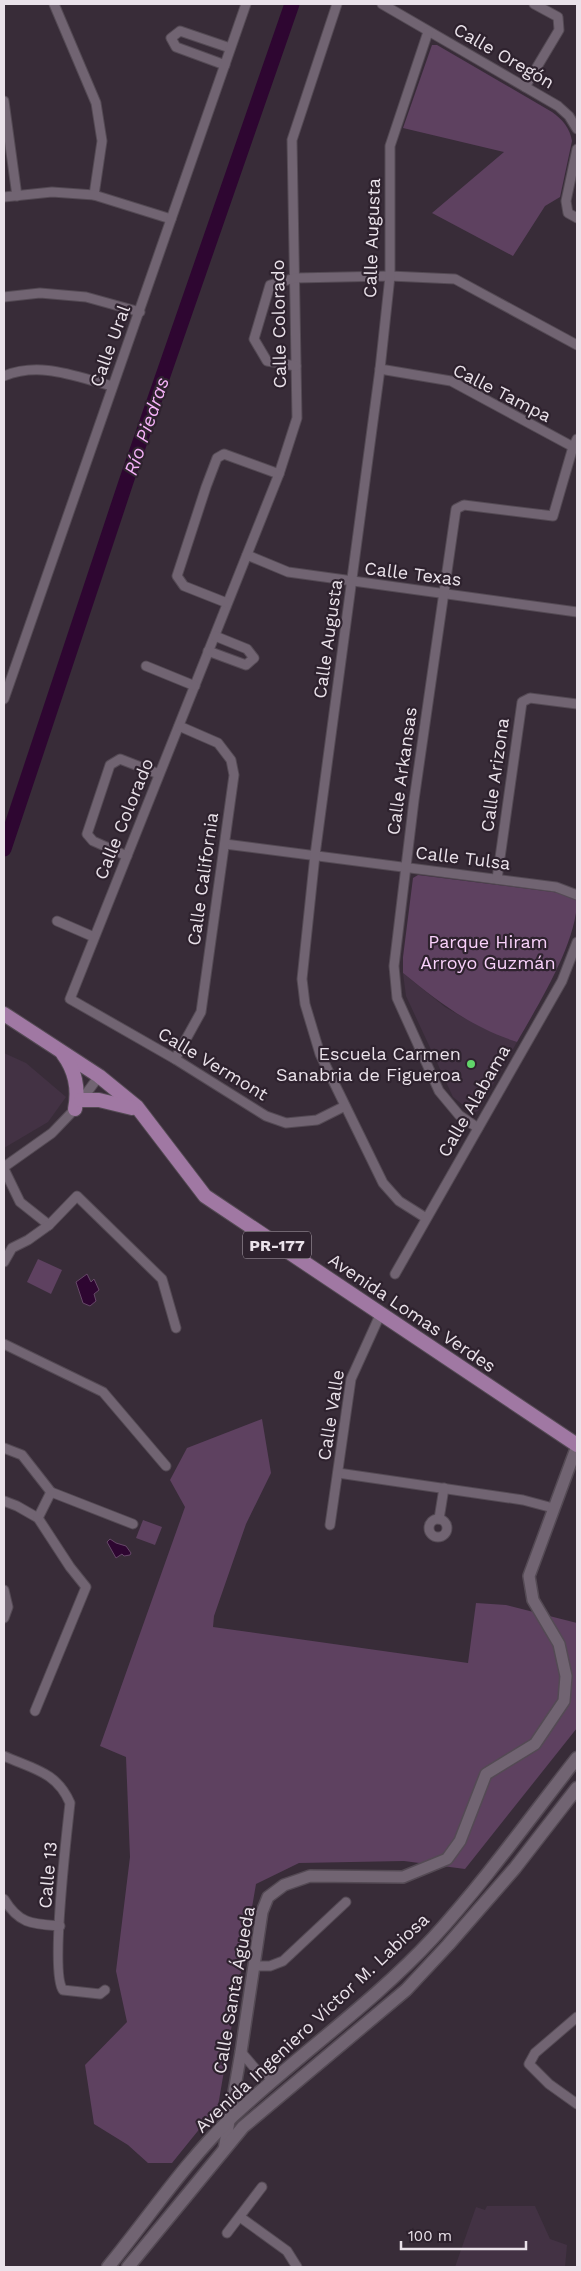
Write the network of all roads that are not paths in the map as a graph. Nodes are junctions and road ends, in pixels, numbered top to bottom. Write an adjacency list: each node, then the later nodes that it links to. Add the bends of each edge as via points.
1 (54, 4): 13 (street, via 96,103 102,140)
2 (246, 4): 7 (street, Calle Ural)
3 (337, 4): 19 (street, Calle Colorado, via 292,140)
4 (382, 4): 6 (street, Calle Oregón)
5 (534, 4): 9 (street, via 558,17 559,30)
6 (428, 32): 9 (street, Calle Oregón); 18 (street, Calle Augusta, via 390,146)
7 (230, 48): 8 (street, Calle Ural); 8 (street, via 180,31 171,38 176,47)
8 (225, 65): 17 (street, Calle Ural)
9 (525, 87): 11 (street, Calle Oregón, via 558,106)
10 (4, 100): 14 (street)
11 (577, 129)
12 (577, 150): 16 (street, via 566,201 568,212)
13 (94, 194): 14 (street, via 52,192); 17 (street)
14 (16, 196): 15 (street)
15 (4, 197)
16 (577, 218)
17 (171, 219): 21 (street, Calle Ural)
18 (390, 276): 19 (street); 22 (street, via 455,279); 24 (street, Calle Augusta)
19 (295, 278): 23 (street, Calle Colorado); 23 (street, via 270,285 254,339 267,361)
20 (4, 297): 21 (street, via 40,293 86,297)
21 (140, 312): 26 (street, Calle Ural)
22 (577, 345)
23 (296, 366): 28 (street, Calle Colorado, via 296,418)
24 (380, 369): 27 (street, Calle Tampa, via 451,381); 30 (street, Calle Augusta)
25 (4, 376): 26 (street, via 43,368)
26 (112, 386): 38 (street, Calle Ural)
27 (576, 445): 31 (street, Calle Arkansas, via 553,516 464,504 456,509)
28 (279, 474): 29 (street, Calle Colorado); 32 (street, via 224,454 217,458 176,576 184,586)
29 (247, 555): 30 (street, Calle Texas, via 288,572); 32 (street, Calle Colorado)
30 (352, 582): 31 (street, Calle Texas); 44 (street, Calle Augusta)
31 (443, 594): 33 (street, Calle Texas); 45 (street, Calle Arkansas)
32 (227, 604): 34 (street, Calle Colorado)
33 (577, 612)
34 (215, 636): 35 (street, Calle Colorado); 35 (street, via 247,649 254,658 246,665)
35 (208, 651): 37 (street, Calle Colorado)
36 (146, 666): 37 (street)
37 (195, 686): 40 (street, Calle Colorado)
38 (4, 699)
39 (577, 704): 46 (street, Calle Arizona, via 530,698 522,702)
40 (179, 726): 41 (street, Calle Colorado); 42 (street, Calle California, via 218,743 232,760 234,775)
41 (159, 774): 43 (street, Calle Colorado); 43 (street, via 120,759 110,765 87,834 92,841)
42 (225, 844): 44 (street, Calle Tulsa); 54 (street, Calle California, via 201,1012)
43 (127, 856): 49 (street, Calle Colorado)
44 (315, 856): 45 (street, Calle Tulsa); 57 (street, Calle Augusta, via 302,979 305,1004 320,1054)
45 (406, 868): 46 (street, Calle Tulsa); 59 (street, Calle Arkansas, via 394,966 398,998 440,1090 459,1115)
46 (497, 879): 47 (street, Calle Tulsa, via 556,887)
47 (577, 895)
48 (57, 921): 49 (street)
49 (94, 937): 51 (street, Calle Colorado)
50 (577, 942): 59 (street, Calle Alabama, via 562,981)
51 (70, 999): 54 (street, Calle Vermont)
52 (4, 1014): 53 (main road, Avenida Lomas Verdes / PR-177)
53 (61, 1051): 55 (main road, Avenida Lomas Verdes / PR-177); 56 (main road, via 70,1062)
54 (175, 1059): 57 (street, Calle Vermont, via 266,1116 286,1124 317,1120)
55 (99, 1076): 56 (street); 58 (main road, Avenida Lomas Verdes / PR-177)
56 (78, 1104): 58 (main road, via 99,1100 118,1103); 60 (street, via 52,1133)
57 (345, 1106): 61 (street, Calle Augusta, via 383,1183 398,1201)
58 (141, 1113): 65 (main road, Avenida Lomas Verdes / PR-177, via 205,1196)
59 (478, 1128): 61 (street, Calle Alabama)
60 (4, 1168): 62 (street, via 20,1202)
61 (426, 1218): 64 (street, Calle Alabama)
62 (50, 1225): 63 (street, via 12,1248); 66 (street, via 77,1196 162,1279)
63 (4, 1262)
64 (395, 1274)
65 (380, 1315): 68 (main road, Avenida Lomas Verdes / PR-177); 71 (street, Calle Valle, via 351,1379)
66 (176, 1328)
67 (4, 1344): 70 (street, via 103,1392)
68 (577, 1446): 75 (street, Calle Santa Águeda)
69 (4, 1448): 73 (street, via 22,1455)
70 (166, 1466)
71 (338, 1473): 72 (street); 79 (street, Calle Valle)
72 (444, 1488): 75 (street); 77 (street)
73 (51, 1492): 76 (street); 78 (street)
74 (4, 1501): 76 (street)
75 (553, 1508): 89 (street, Calle Santa Águeda, via 529,1576 534,1600 558,1644 566,1676 564,1701 535,1744 486,1774 460,1841 447,1859 403,1877 310,1876 284,1885 268,1898 262,1912)
76 (38, 1518): 82 (street, via 86,1587)
77 (439, 1519)
78 (133, 1524)
79 (330, 1525)
80 (4, 1590): 81 (street, via 8,1607)
81 (4, 1618)
82 (35, 1712)
83 (4, 1756): 88 (street, Calle 13, via 51,1777 61,1785 70,1803)
84 (577, 1758): 93 (main road, Avenida Ingeniero Víctor M. Labiosa, via 432,1938 362,2005)
85 (577, 1788): 96 (main road, Avenida Ingeniero Víctor M. Labiosa, via 480,1908 406,1990 243,2127)
86 (4, 1898): 88 (street, via 14,1915 36,1924)
87 (346, 1902): 89 (street, via 283,1961 270,1966)
88 (60, 1926): 90 (street, Calle 13, via 60,1986 63,1990 100,1994)
89 (254, 1966): 92 (street, Calle Santa Águeda)
90 (105, 1990)
91 (577, 2017): 94 (street, via 535,2053 529,2064 549,2084)
92 (241, 2052): 93 (street, via 259,2073); 95 (street, Calle Santa Águeda)
93 (278, 2077): 95 (main road, Avenida Ingeniero Víctor M. Labiosa)
94 (577, 2104)
95 (228, 2121): 96 (street, Calle Santa Águeda); 100 (main road, Avenida Ingeniero Víctor M. Labiosa)
96 (224, 2150): 101 (main road, Avenida Ingeniero Víctor M. Labiosa)
97 (262, 2187): 98 (street)
98 (240, 2217): 99 (street); 102 (street, via 287,2251)
99 (227, 2233)
100 (108, 2267)
101 (128, 2267)
102 (297, 2267)

